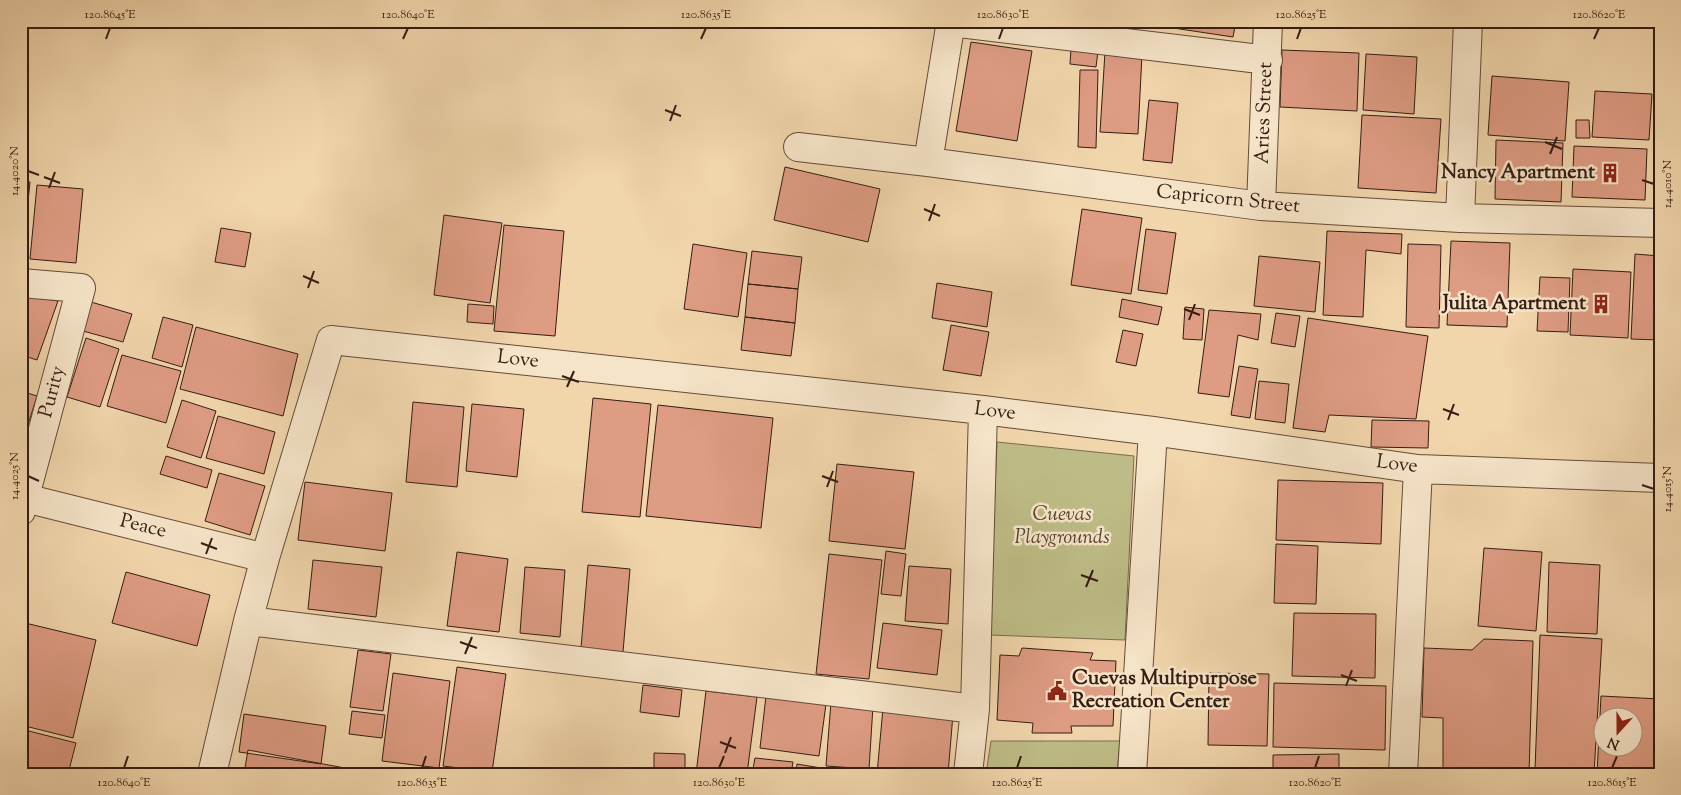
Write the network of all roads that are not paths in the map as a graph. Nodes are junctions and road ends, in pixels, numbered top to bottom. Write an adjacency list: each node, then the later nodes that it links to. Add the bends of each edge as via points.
1 (1268, 21): 4 (street, Aries Street)
2 (1468, 21): 8 (street)
3 (951, 22): 4 (street); 6 (street)
4 (1268, 60): 7 (street, Aries Street)
5 (798, 148): 6 (street, Capricorn Street)
6 (928, 162): 7 (street, Capricorn Street)
7 (1261, 206): 8 (street, Capricorn Street)
8 (1460, 218): 9 (street, Capricorn Street)
9 (1660, 223)
10 (21, 283): 15 (street, Purity, via 81,288)
11 (983, 410): 12 (street, Love); 16 (street, Love, via 331,340); 18 (street)
12 (1153, 431): 13 (street, Love); 21 (street)
13 (1418, 469): 14 (street, Love); 22 (street)
14 (1660, 478)
15 (23, 502): 16 (street, Peace)
16 (265, 558): 17 (street)
17 (248, 621): 18 (street); 19 (street)
18 (975, 709): 20 (street)
19 (212, 774)
20 (968, 774)
21 (1132, 774)
22 (1403, 774)

